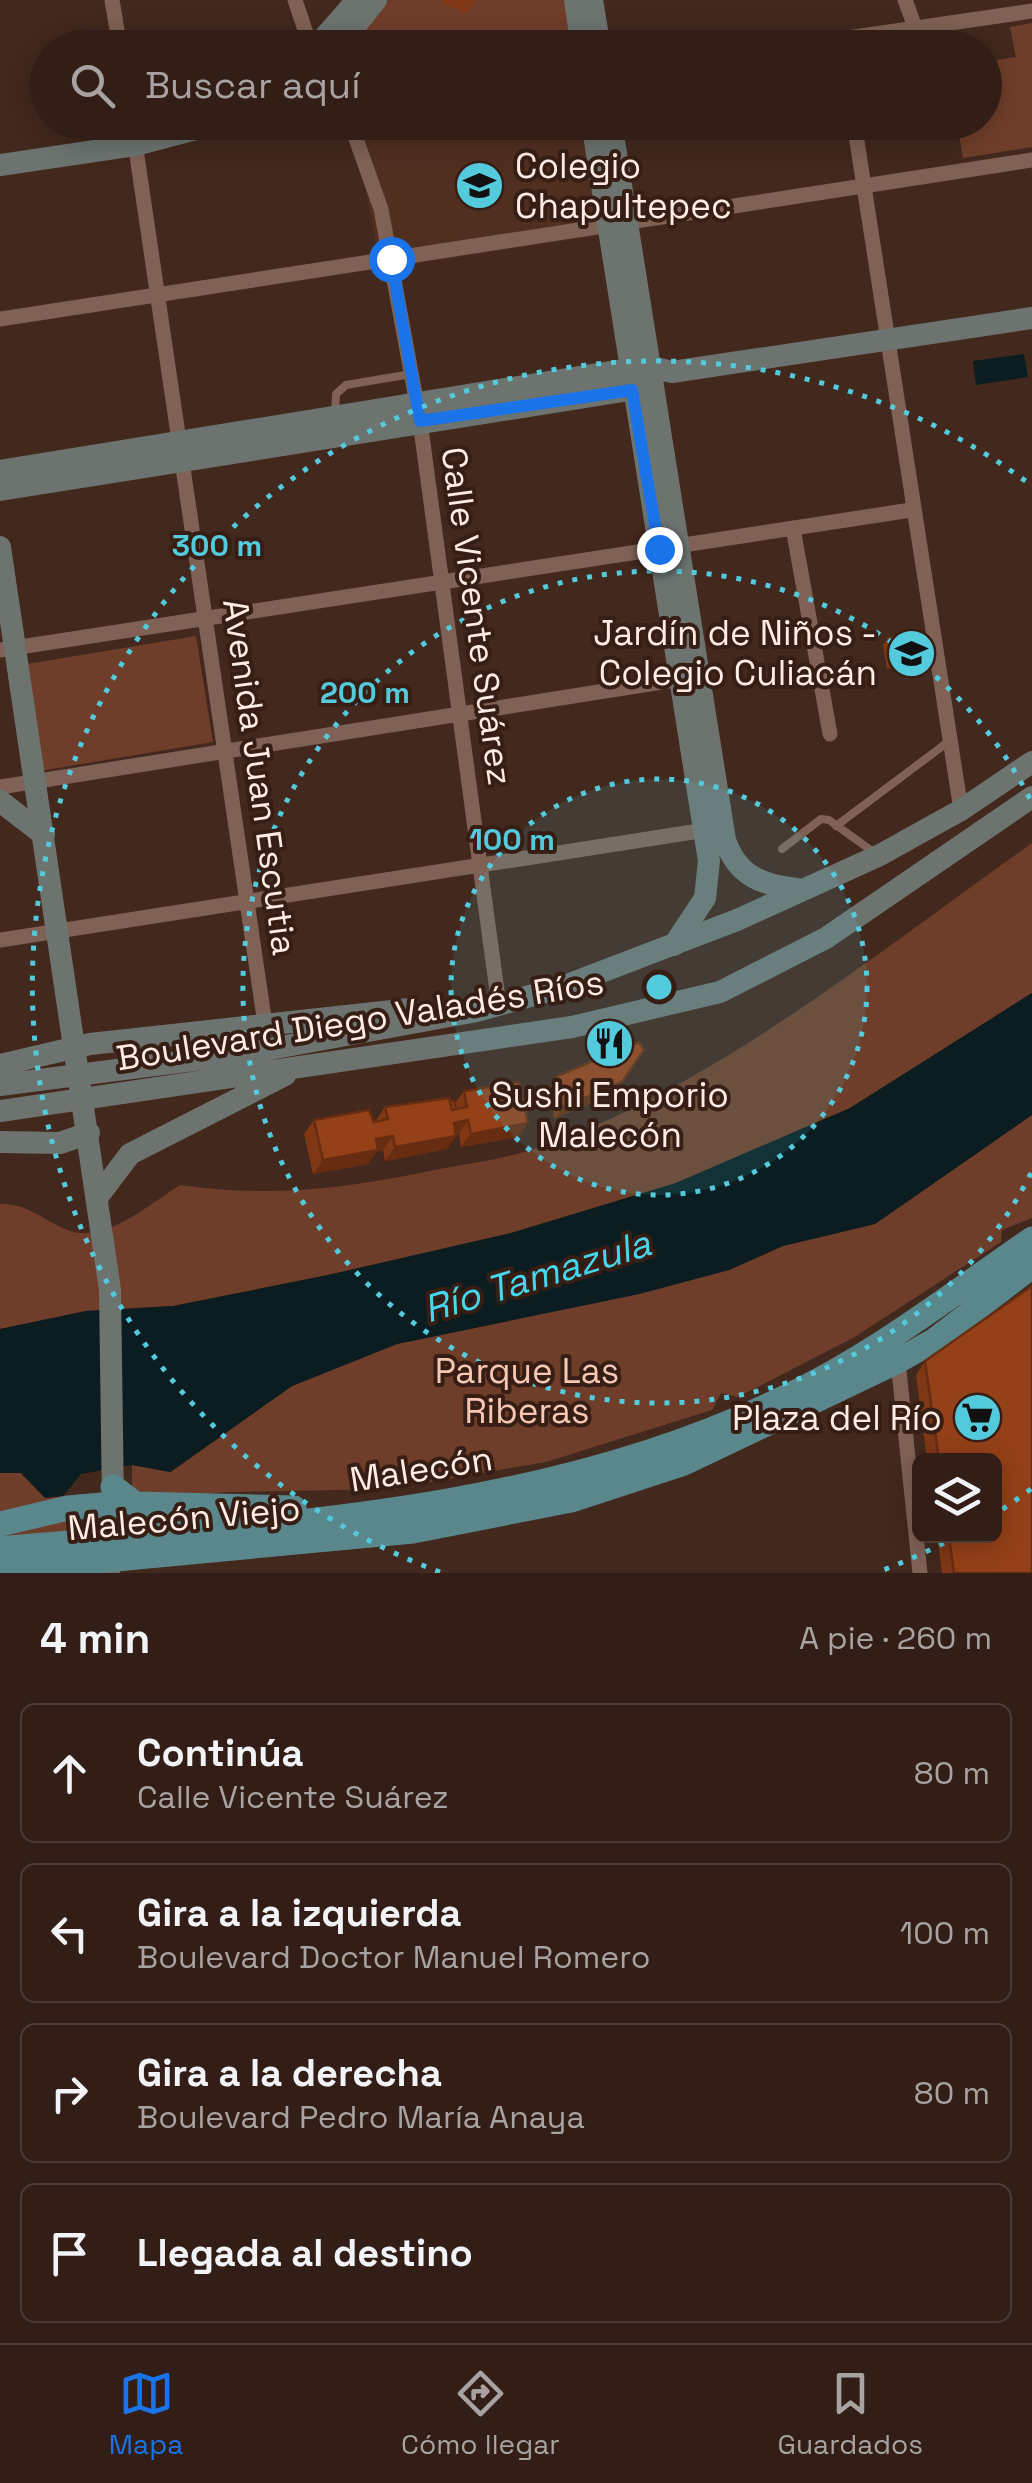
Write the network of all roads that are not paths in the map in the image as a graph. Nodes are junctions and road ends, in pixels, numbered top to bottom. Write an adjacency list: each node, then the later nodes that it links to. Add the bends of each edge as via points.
1 (112, 0): 10 (street)
2 (295, 0): 11 (street)
3 (357, 0): 12 (main road)
4 (376, 0): 13 (main road)
5 (575, 0): 14 (main road)
6 (592, 0): 15 (main road)
7 (906, 0): 9 (street)
8 (1032, 11): 9 (street)
9 (914, 27): 16 (street)
10 (117, 30)
11 (306, 30)
12 (330, 30)
13 (352, 30)
14 (579, 30)
15 (597, 30)
16 (901, 30)
17 (78, 140): 24 (main road)
18 (104, 140): 26 (main road)
19 (134, 140): 30 (street, Avenida Juan Escutia)
20 (358, 140): 29 (street, Calle Vicente Suárez)
21 (596, 140): 28 (main road)
22 (612, 140): 28 (main road)
23 (857, 140): 27 (street)
24 (0, 150)
25 (1032, 160): 27 (street)
26 (0, 165)
27 (863, 186): 28 (street); 33 (street)
28 (616, 227): 29 (street); 35 (main road)
29 (391, 259): 30 (street); 34 (street, Calle Vicente Suárez)
30 (158, 294): 32 (street); 38 (street, Avenida Juan Escutia)
31 (1032, 318): 33 (main road)
32 (0, 319)
33 (887, 342): 35 (main road); 41 (street)
34 (411, 374): 36 (street, Calle Vicente Suárez); 37 (lane, via 346,384 336,394)
35 (640, 378): 36 (main road); 44 (main road)
36 (418, 413): 37 (main road); 38 (main road); 45 (street, Calle Vicente Suárez)
37 (335, 418): 38 (main road)
38 (181, 452): 39 (main road); 40 (main road); 46 (street, Avenida Juan Escutia)
39 (0, 471)
40 (0, 490)
41 (911, 510): 42 (street); 51 (street)
42 (793, 528): 44 (street); 50 (street)
43 (0, 547): 47 (main road)
44 (668, 548): 45 (street); 48 (main road)
45 (440, 584): 46 (street); 49 (street, Calle Vicente Suárez)
46 (208, 618): 47 (street); 52 (street, Avenida Juan Escutia)
47 (8, 649): 54 (main road)
48 (689, 678): 49 (street); 60 (main road)
49 (458, 714): 52 (street); 64 (street, Calle Vicente Suárez)
50 (830, 734)
51 (952, 740): 58 (street); 59 (lane)
52 (225, 751): 54 (street); 66 (street, Avenida Juan Escutia)
53 (1032, 762): 58 (main road, Boulevard Diego Valadés Ríos)
54 (37, 781): 55 (street); 61 (main road)
55 (0, 787)
56 (1032, 797): 67 (main road, Boulevard Diego Valadés Ríos)
57 (0, 801): 61 (main road)
58 (961, 810): 63 (main road, Boulevard Diego Valadés Ríos)
59 (836, 826): 62 (lane, via 816,821); 63 (lane)
60 (714, 829): 64 (street); 65 (main road, via 748,875); 70 (main road, via 708,888)
61 (44, 835): 68 (main road)
62 (782, 849)
63 (880, 855): 65 (main road, Boulevard Diego Valadés Ríos); 67 (main road, via 896,873)
64 (482, 865): 66 (street); 72 (street, Calle Vicente Suárez)
65 (797, 889): 70 (main road, Boulevard Diego Valadés Ríos)
66 (246, 902): 68 (street); 73 (street, Avenida Juan Escutia)
67 (871, 906): 74 (main road, Boulevard Diego Valadés Ríos, via 788,960 720,992)
68 (59, 931): 69 (street); 75 (main road)
69 (0, 940)
70 (672, 946): 71 (main road, Boulevard Diego Valadés Ríos)
71 (620, 968): 72 (main road, Boulevard Diego Valadés Ríos); 74 (main road, via 567,999)
72 (488, 1008): 73 (main road, via 447,1005); 78 (main road, Boulevard Diego Valadés Ríos, via 248,1053)
73 (264, 1024): 75 (main road)
74 (572, 1027): 77 (main road, Boulevard Diego Valadés Ríos)
75 (76, 1053): 76 (main road); 80 (main road)
76 (0, 1066)
77 (300, 1068): 79 (main road, Boulevard Diego Valadés Ríos); 82 (main road, via 130,1154)
78 (0, 1085)
79 (0, 1111)
80 (88, 1124): 81 (main road, via 60,1142); 82 (main road)
81 (0, 1142)
82 (99, 1198): 87 (main road, via 110,1290)
83 (1032, 1239): 85 (main road, Malecón)
84 (1032, 1266): 86 (main road, Malecón Viejo)
85 (922, 1320): 86 (main road); 88 (main road, Malecón, via 783,1399 638,1456 522,1488)
86 (898, 1361): 91 (main road, Malecón Viejo, via 684,1463 571,1500 413,1530); 95 (street)
87 (113, 1496): 88 (main road, via 135,1504 317,1508); 89 (main road); 94 (main road)
88 (358, 1516): 90 (main road, Malecón)
89 (2, 1524)
90 (0, 1550)
91 (149, 1565): 93 (main road, Malecón Viejo)
92 (0, 1570): 93 (main road, Malecón Viejo)
93 (42, 1570)
94 (109, 1573)
95 (920, 1573)

